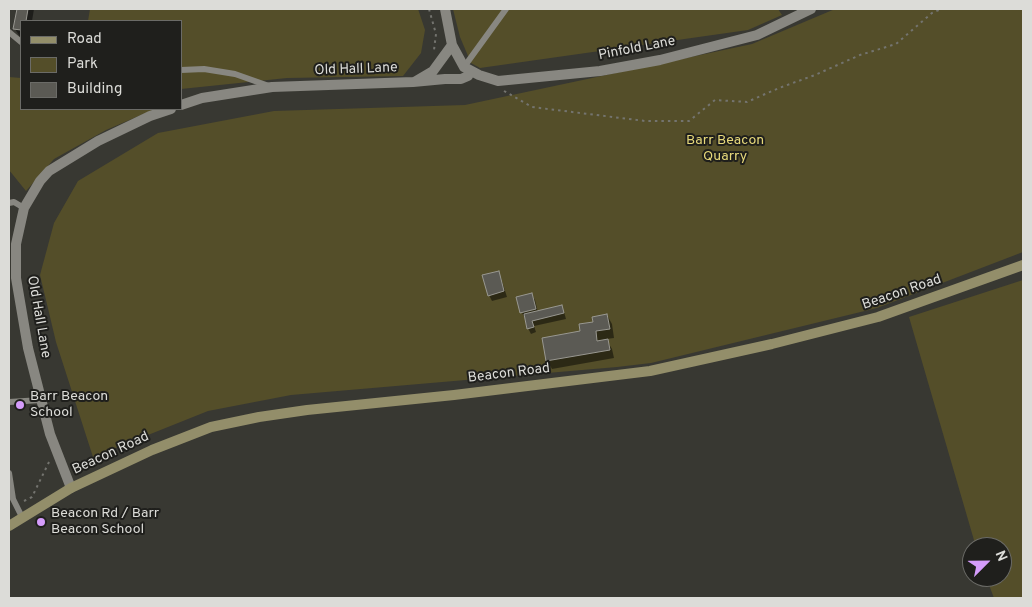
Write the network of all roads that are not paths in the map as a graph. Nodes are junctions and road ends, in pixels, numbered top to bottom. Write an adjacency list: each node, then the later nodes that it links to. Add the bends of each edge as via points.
1 (445, 9): 6 (street)
2 (506, 9): 7 (lane)
3 (811, 9): 7 (street, Pinfold Lane, via 757,35 660,60 600,71 498,81)
4 (9, 32): 5 (lane)
5 (20, 41)
6 (452, 45): 7 (street); 9 (street, Old Hall Lane, via 433,71)
7 (468, 69): 9 (street, Old Hall Lane, via 468,76 461,79)
8 (182, 70): 10 (lane, via 236,74)
9 (413, 82): 10 (street, Old Hall Lane)
10 (272, 87): 11 (street, Old Hall Lane, via 202,98)
11 (182, 105)
12 (168, 110): 14 (street, Old Hall Lane, via 98,141 50,171)
13 (9, 203): 14 (lane, via 14,202)
14 (24, 208): 16 (street, Old Hall Lane, via 16,244 16,278)
15 (1023, 265): 19 (main road, Beacon Road, via 878,316 650,371 307,410 211,427)
16 (41, 400): 17 (lane); 19 (street, Old Hall Lane)
17 (9, 402)
18 (9, 473): 20 (lane, via 13,499)
19 (71, 488): 20 (main road, Beacon Road)
20 (22, 518): 21 (main road, Beacon Road)
21 (9, 526)

